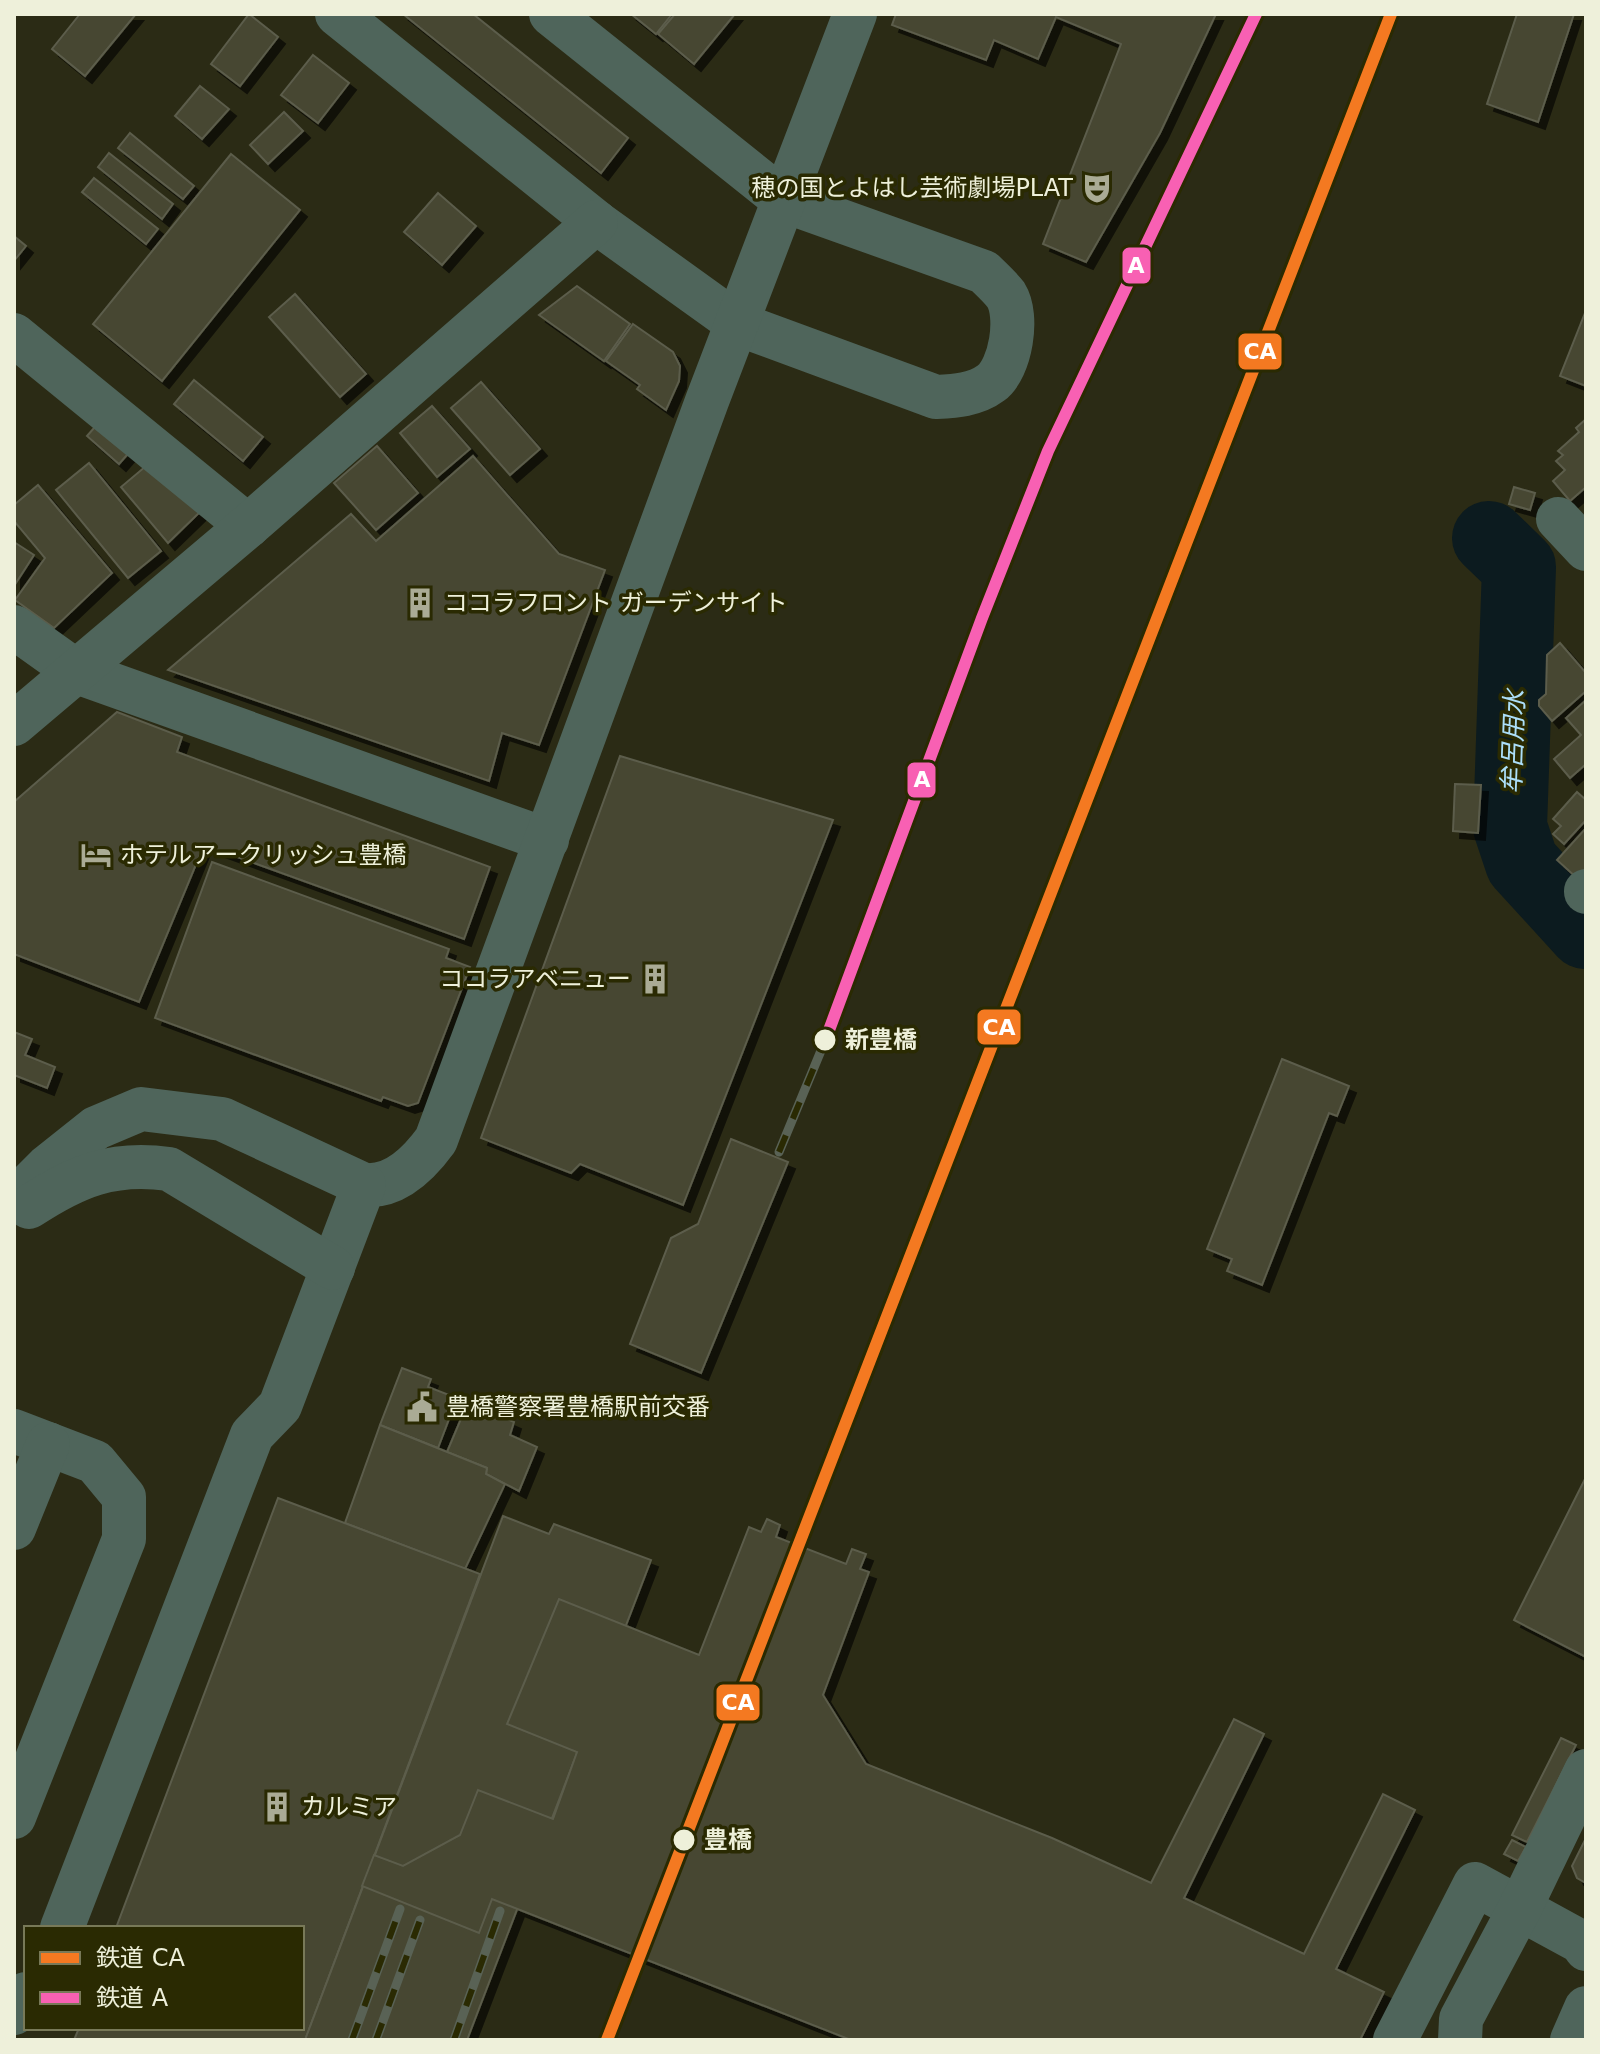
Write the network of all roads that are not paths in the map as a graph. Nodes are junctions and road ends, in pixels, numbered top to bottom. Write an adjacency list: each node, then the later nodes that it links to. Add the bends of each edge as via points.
1 (337, 14): 5 (street)
2 (551, 14): 4 (street)
3 (855, 14): 4 (street)
4 (785, 201): 6 (street); 6 (street, via 984,272 1007,296 1013,324 1008,354 992,382 967,394 936,397)
5 (596, 222): 6 (street); 8 (street)
6 (738, 324): 12 (street)
7 (14, 335): 8 (street)
8 (248, 526): 10 (street)
9 (14, 627): 10 (street)
10 (77, 672): 11 (street); 12 (street)
11 (14, 724)
12 (547, 840): 13 (street, via 436,1140 397,1178)
13 (364, 1185): 14 (street, via 222,1119 141,1109 96,1128); 16 (street)
14 (14, 1200)
15 (14, 1217): 16 (street, via 56,1189 111,1167 169,1169)
16 (333, 1268): 22 (street, via 280,1406 252,1435)
17 (31, 1437): 18 (street); 20 (street, via 95,1462 124,1497 124,1539)
18 (14, 1528)
19 (1586, 1771): 21 (street)
20 (14, 1817)
21 (1520, 1908): 23 (street); 25 (street, via 1475,1884); 26 (street, via 1461,2019)
22 (63, 1926)
23 (1586, 1949)
24 (1586, 2008): 27 (street)
25 (1395, 2040)
26 (1460, 2040)
27 (1572, 2040)

